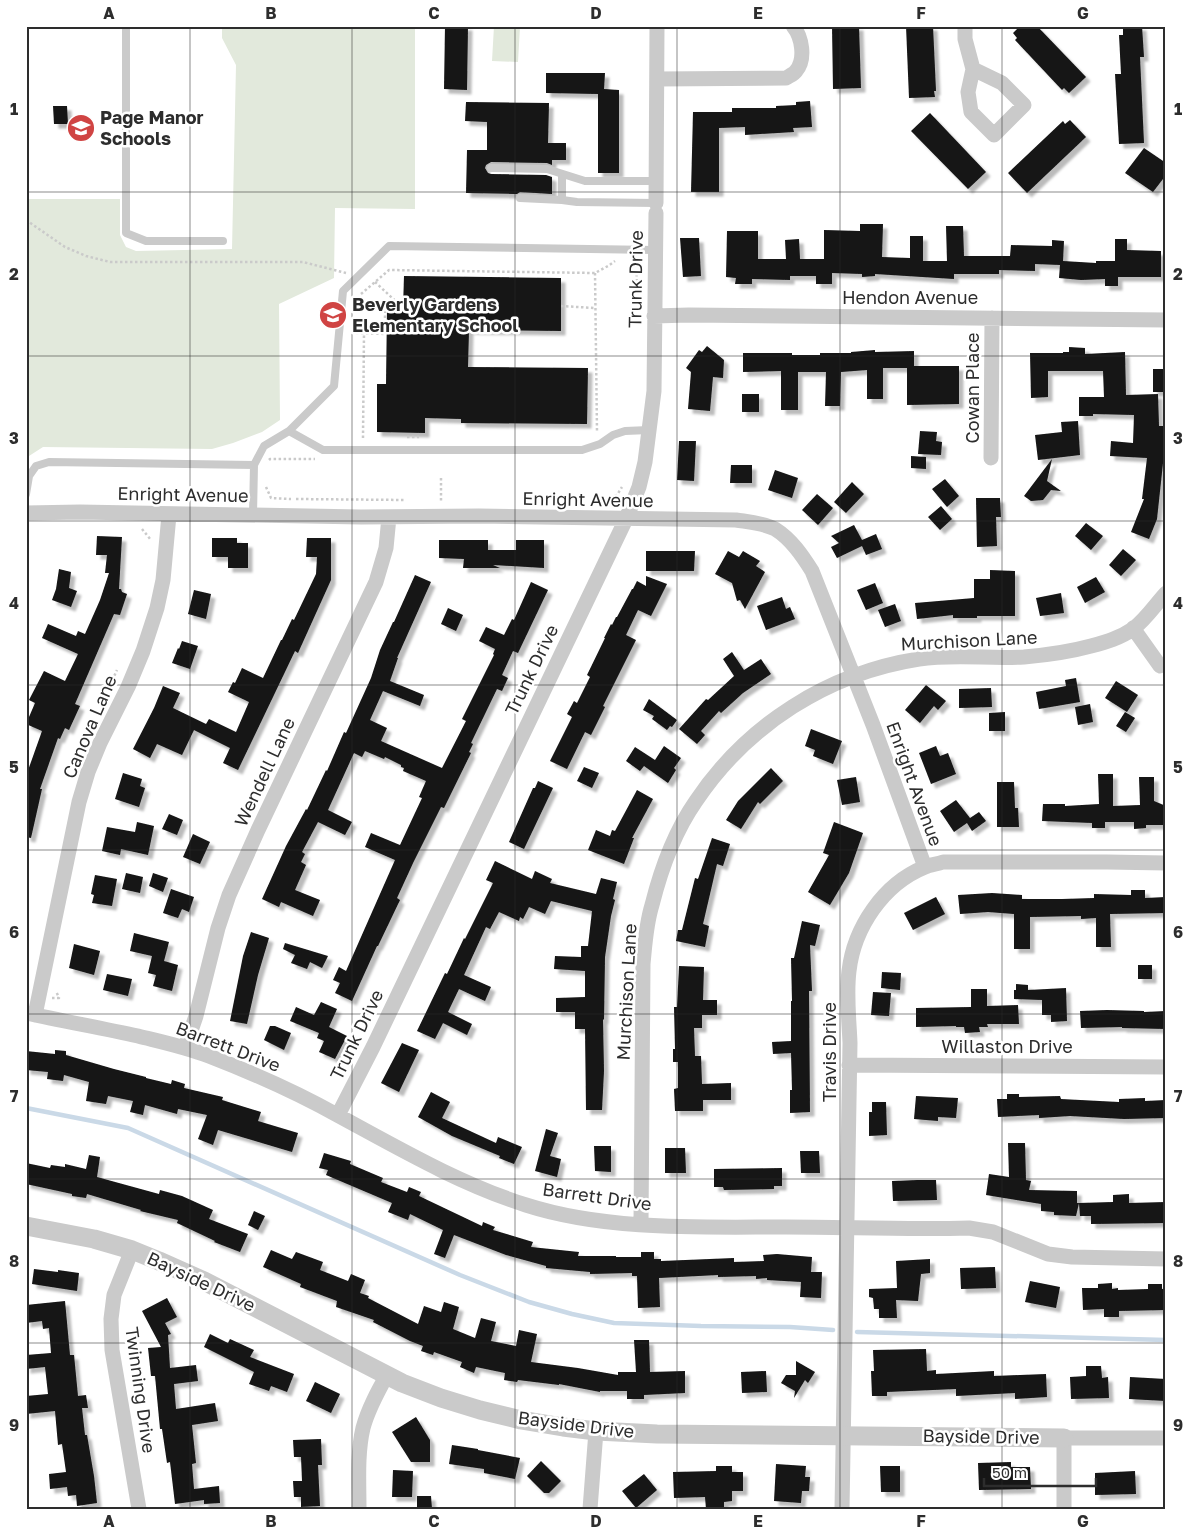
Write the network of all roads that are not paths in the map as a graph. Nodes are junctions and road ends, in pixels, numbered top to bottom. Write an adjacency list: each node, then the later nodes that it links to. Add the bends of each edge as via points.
1 (126, 26): 13 (lane, via 126,233 146,241)
2 (657, 26): 6 (street, Trunk Drive)
3 (793, 26): 6 (street, via 802,48 801,60 796,72 786,78)
4 (964, 26): 5 (street)
5 (973, 69)
6 (657, 79): 9 (street, Trunk Drive)
7 (491, 168): 8 (lane, via 547,170)
8 (562, 174): 9 (lane, via 584,181); 11 (lane)
9 (656, 181): 12 (street, Trunk Drive)
10 (520, 198): 11 (lane)
11 (562, 200): 12 (lane)
12 (656, 208): 14 (street, Trunk Drive)
13 (223, 242)
14 (655, 250): 15 (street, Trunk Drive); 19 (lane, via 389,246 343,291 334,386)
15 (654, 316): 16 (street, Hendon Avenue); 18 (street, Trunk Drive, via 654,391)
16 (992, 318): 17 (street, Hendon Avenue); 20 (street, Cowan Place)
17 (1166, 320)
18 (648, 430): 19 (lane, via 612,435 600,444 582,450 323,450); 27 (street, Trunk Drive, via 639,487)
19 (289, 431): 21 (lane, via 264,446)
20 (991, 458)
21 (254, 465): 22 (lane, via 49,462 36,466 29,476); 25 (lane)
22 (26, 494)
23 (26, 513): 24 (street, Enright Avenue)
24 (169, 515): 25 (street, Enright Avenue); 34 (street, Canova Lane, via 164,580 157,608 143,651 88,772 38,997)
25 (253, 515): 26 (street, Enright Avenue)
26 (389, 517): 27 (street, Enright Avenue); 35 (street, Wendell Lane, via 386,548 376,582 229,895)
27 (626, 519): 31 (street, Enright Avenue, via 736,520 774,529 792,543 812,571); 38 (street, Trunk Drive)
28 (1166, 593): 29 (street, Murchison Lane)
29 (1133, 628): 30 (street); 31 (street, Murchison Lane, via 1111,640 1081,649 1022,657 920,659 887,665)
30 (1160, 666)
31 (852, 677): 33 (street, Enright Avenue); 39 (street, Murchison Lane, via 796,704 737,750 695,802 659,878 651,906 643,964)
32 (1166, 863): 33 (street, Travis Drive, via 958,861)
33 (925, 867): 36 (street, Travis Drive, via 895,886 867,917 860,932 849,971)
34 (30, 1014): 35 (street, Barrett Drive)
35 (185, 1048): 38 (street, Barrett Drive, via 208,1055)
36 (849, 1065): 37 (street, Willaston Drive); 41 (street, Travis Drive)
37 (1166, 1067)
38 (338, 1115): 39 (street, Barrett Drive, via 440,1170 496,1195 560,1214)
39 (640, 1224): 41 (street, Barrett Drive)
40 (26, 1226): 42 (street, Bayside Drive)
41 (847, 1227): 43 (street, Barrett Drive, via 969,1228 993,1232 1048,1254); 46 (street, Travis Drive)
42 (132, 1250): 44 (street, Bayside Drive, via 204,1281); 49 (street, Twinning Drive, via 114,1295 111,1319)
43 (1166, 1260)
44 (387, 1375): 45 (street, Bayside Drive, via 441,1398 480,1410 563,1428); 50 (street, via 363,1427)
45 (596, 1431): 46 (street, Bayside Drive); 51 (street)
46 (844, 1435): 47 (street, Bayside Drive); 52 (street, Travis Drive)
47 (1064, 1438): 48 (street, Bayside Drive); 53 (street)
48 (1166, 1438)
49 (139, 1509)
50 (358, 1509)
51 (590, 1509)
52 (842, 1509)
53 (1064, 1509)

